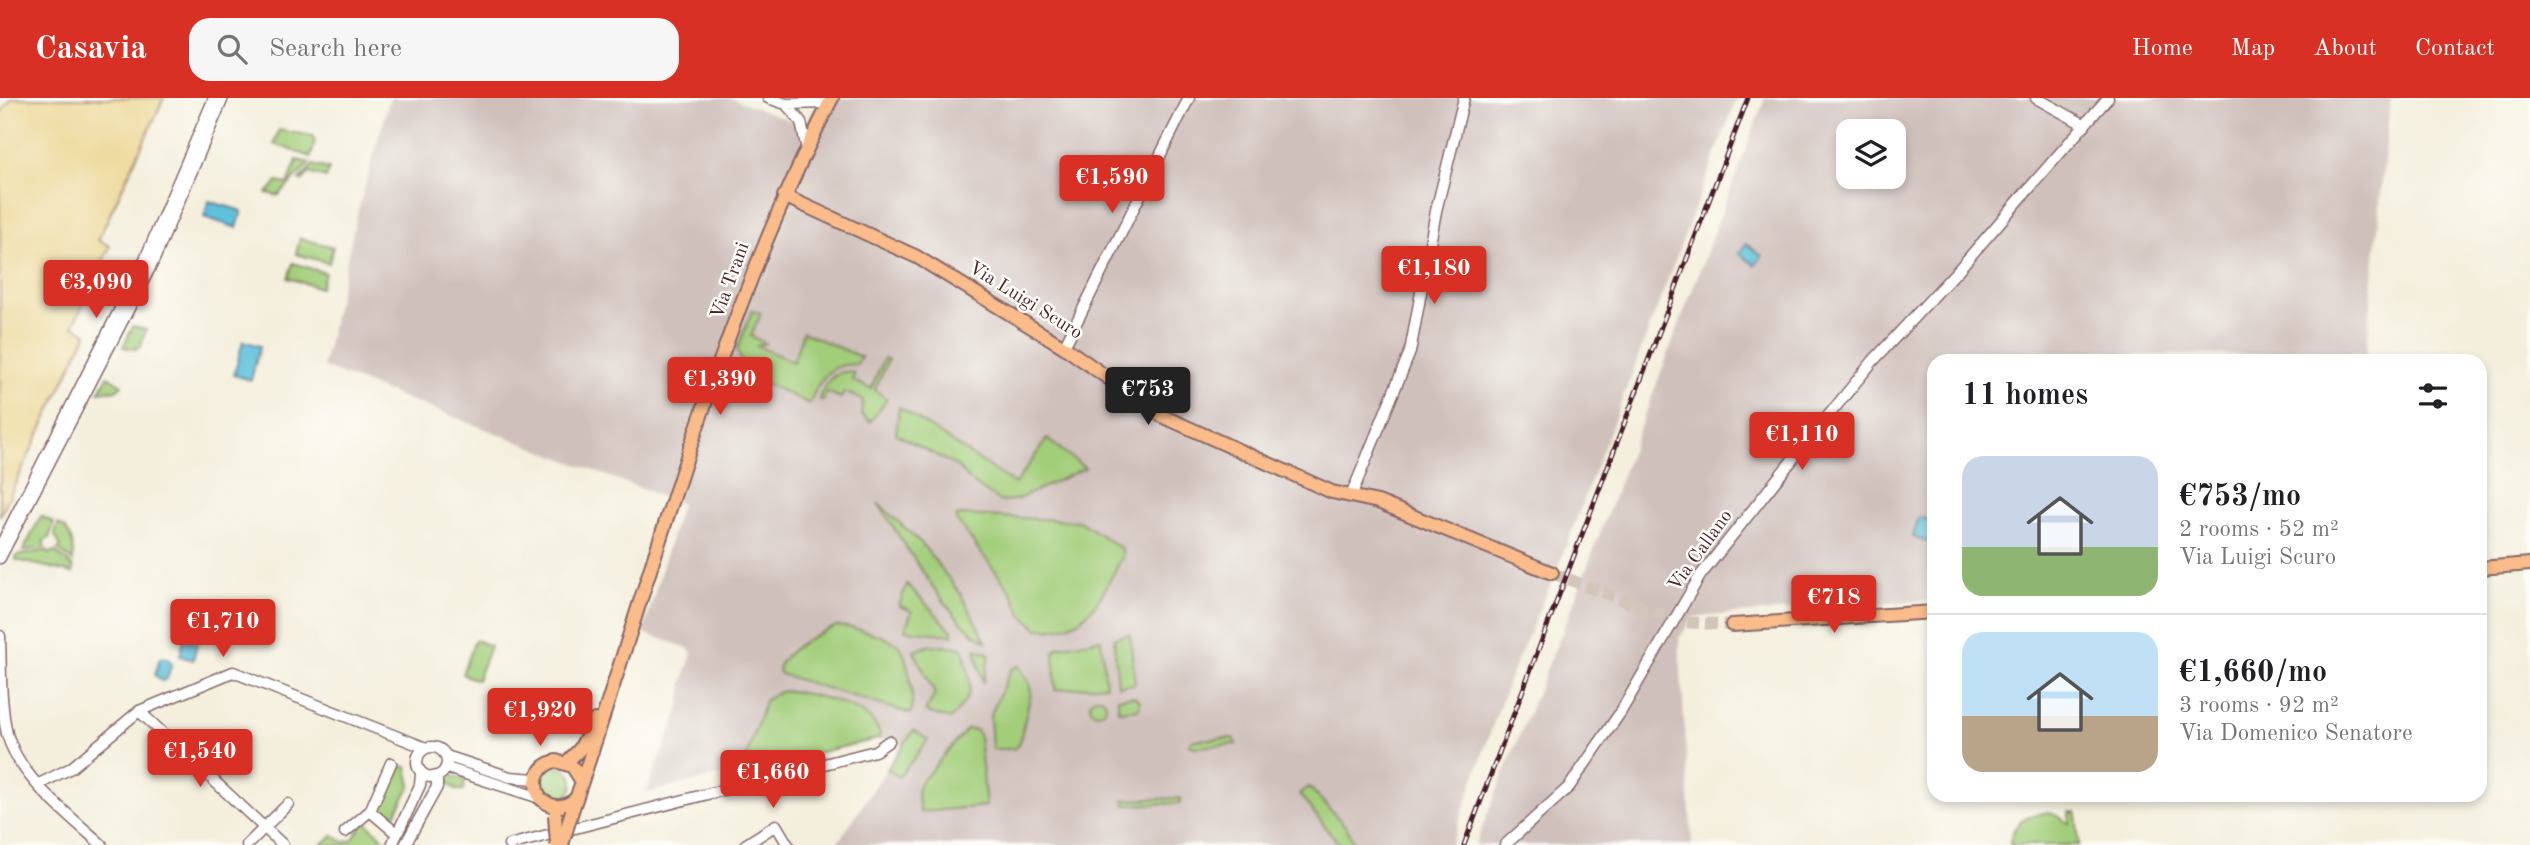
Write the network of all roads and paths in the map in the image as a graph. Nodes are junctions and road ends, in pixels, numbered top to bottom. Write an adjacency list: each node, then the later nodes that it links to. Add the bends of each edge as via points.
1 (220, 98): 12 (street)
2 (768, 98): 8 (street)
3 (1189, 98): 13 (street)
4 (1464, 98): 14 (street, via 1436,211 1410,352)
5 (2036, 98): 9 (street)
6 (2108, 98): 9 (street, Via Callano)
7 (831, 100): 8 (street); 10 (main road, Via Trani)
8 (786, 104): 10 (street, via 801,122)
9 (2085, 125): 53 (street, Via Callano, via 1873,361 1793,459 1700,576 1620,713 1569,787)
10 (807, 152): 11 (main road, Via Trani)
11 (785, 196): 13 (main road, Via Luigi Scuro, via 917,257); 23 (main road, Via Trani, via 748,285)
12 (162, 232): 15 (street); 16 (street, via 136,296)
13 (1064, 347): 14 (main road, Via Luigi Scuro, via 1162,416 1332,492)
14 (1351, 496): 19 (main road, Via Luigi Scuro, via 1378,502)
15 (0, 547)
16 (0, 558)
17 (2530, 564): 18 (main road)
18 (2487, 567)
19 (1552, 573)
20 (1927, 612): 21 (main road)
21 (1732, 625)
22 (0, 636): 35 (street, via 2,710 8,736 19,761)
23 (615, 683): 28 (main road, Via Trani, via 580,749); 34 (main road, Via Trani)
24 (139, 711): 26 (street, via 233,672); 35 (street, via 71,768); 41 (street)
25 (889, 741): 49 (street, via 875,751)
26 (426, 748): 27 (street, via 436,747); 31 (street, via 417,760)
27 (446, 756): 30 (street); 33 (street, via 510,777)
28 (567, 762): 33 (main road, Via Trani, via 550,762); 34 (main road)
29 (391, 763): 39 (street)
30 (447, 768): 32 (street); 36 (street)
31 (421, 774): 32 (street); 43 (street)
32 (437, 777): 48 (street, via 437,787)
33 (536, 779): 36 (main road)
34 (581, 780): 37 (main road, Via Trani)
35 (39, 784): 44 (street)
36 (540, 798): 40 (main road)
37 (576, 798): 40 (main road); 50 (main road, Via Trani, bridge)
38 (288, 804): 41 (street)
39 (370, 811): 42 (street); 43 (street)
40 (554, 811): 50 (main road, Via Trani, bridge)
41 (264, 827): 45 (street); 46 (street)
42 (345, 832)
43 (396, 833): 47 (street)
44 (102, 845)
45 (247, 845)
46 (283, 845)
47 (392, 845)
48 (405, 845)
49 (509, 845)
50 (559, 845)
51 (745, 845): 52 (street, via 776,825)
52 (788, 845)
53 (1505, 845)

